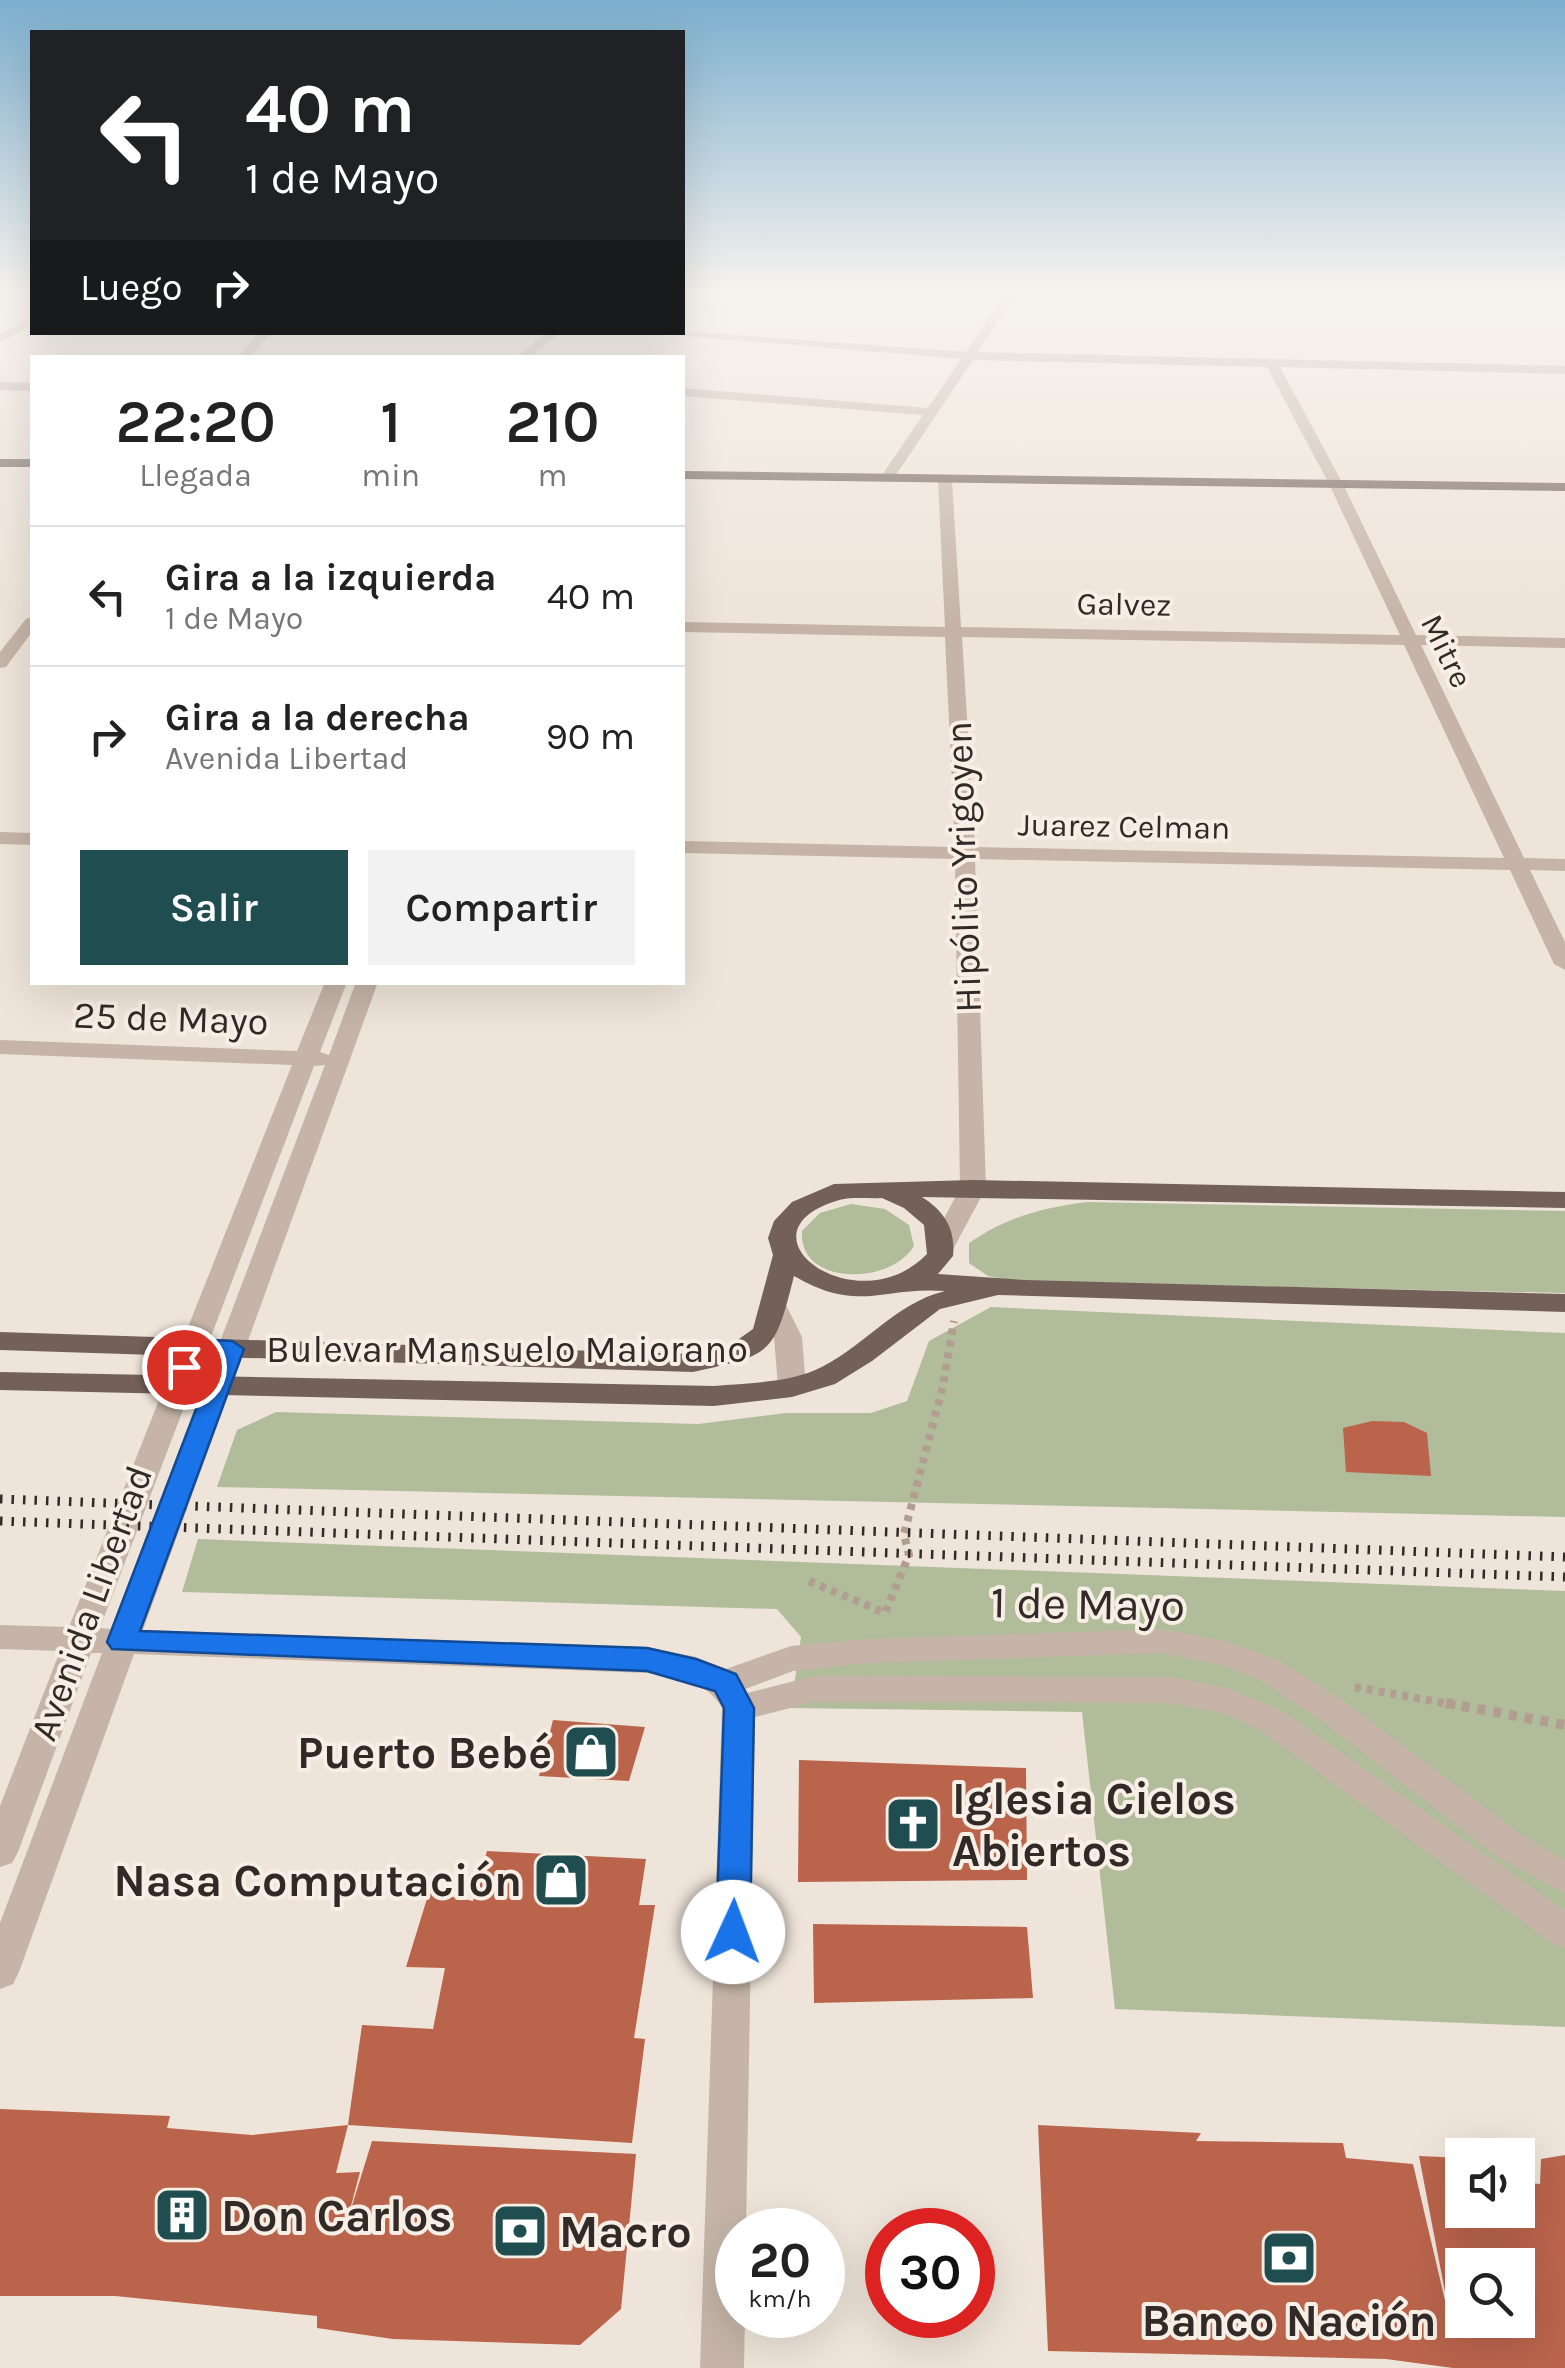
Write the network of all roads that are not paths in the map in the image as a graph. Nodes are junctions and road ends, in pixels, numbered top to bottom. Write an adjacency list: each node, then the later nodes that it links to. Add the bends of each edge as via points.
1 (777, 400): 4 (street)
2 (942, 400): 4 (street)
3 (1292, 400): 10 (street, Mitre)
4 (934, 412): 8 (street)
5 (0, 463): 6 (main road)
6 (30, 463)
7 (685, 475): 8 (main road)
8 (887, 478): 9 (main road)
9 (945, 480): 10 (main road); 16 (street, Hipólito Yrigoyen)
10 (1336, 484): 11 (main road); 17 (street, Mitre)
11 (1565, 487)
12 (0, 624): 13 (street)
13 (30, 624)
14 (30, 626): 19 (street)
15 (685, 627): 16 (street, Galvez)
16 (952, 632): 17 (street, Galvez); 23 (street, Hipólito Yrigoyen)
17 (1407, 640): 18 (street, Galvez); 24 (street, Mitre)
18 (1565, 644)
19 (0, 663)
20 (0, 838): 21 (street)
21 (30, 838)
22 (685, 847): 23 (street, Juarez Celman)
23 (965, 853): 24 (street, Juarez Celman); 32 (street, Hipólito Yrigoyen)
24 (1519, 864): 25 (street, Juarez Celman); 26 (street, Mitre)
25 (1565, 865)
26 (1565, 964)
27 (335, 985): 30 (street, Avenida Libertad)
28 (366, 985): 31 (street, Avenida Libertad)
29 (0, 1046): 30 (street, 25 de Mayo)
30 (306, 1058): 31 (street, 25 de Mayo); 43 (street, Avenida Libertad)
31 (339, 1060): 44 (street, Avenida Libertad)
32 (973, 1188): 33 (main road, Bulevar Mansuelo Maiorano); 34 (main road, Bulevar Mansuelo Maiorano); 35 (street, Hipólito Yrigoyen)
33 (873, 1191): 35 (main road, Bulevar Mansuelo Maiorano, via 917,1204 938,1224); 36 (main road, Bulevar Mansuelo Maiorano, via 834,1192 801,1207 787,1221)
34 (1565, 1200)
35 (942, 1247): 37 (main road, via 933,1266)
36 (786, 1255): 37 (main road, via 800,1270 834,1286 876,1290); 40 (main road, Bulevar Mansuelo Maiorano)
37 (907, 1282): 38 (main road); 41 (main road)
38 (993, 1288): 39 (main road); 41 (main road, Bulevar Mansuelo Maiorano, via 932,1303)
39 (1565, 1302)
40 (774, 1305): 44 (main road, Bulevar Mansuelo Maiorano, via 766,1333 738,1353 693,1363); 47 (street, via 788,1337)
41 (881, 1339): 47 (main road, Bulevar Mansuelo Maiorano, via 825,1376)
42 (0, 1341): 43 (main road, Bulevar Mansuelo Maiorano)
43 (191, 1347): 44 (main road, Bulevar Mansuelo Maiorano); 46 (street, Avenida Libertad)
44 (232, 1349): 48 (street, Avenida Libertad)
45 (0, 1381): 46 (main road, Bulevar Mansuelo Maiorano)
46 (176, 1386): 48 (main road, Bulevar Mansuelo Maiorano); 50 (street, Avenida Libertad)
47 (792, 1387): 48 (main road, Bulevar Mansuelo Maiorano, via 714,1396)
48 (218, 1388): 51 (street, Avenida Libertad)
49 (0, 1637): 50 (street)
50 (83, 1640): 51 (street); 53 (street, Avenida Libertad)
51 (122, 1642): 52 (street, via 647,1660); 56 (street, Avenida Libertad)
52 (720, 1687): 54 (street, 1 de Mayo, via 791,1659 869,1651 1163,1641 1225,1653 1270,1670 1334,1711 1510,1846); 55 (street, via 1172,1690 1227,1701 1319,1752); 57 (street)
53 (0, 1852)
54 (1565, 1878)
55 (1565, 1932)
56 (0, 1972)
57 (722, 2368)

